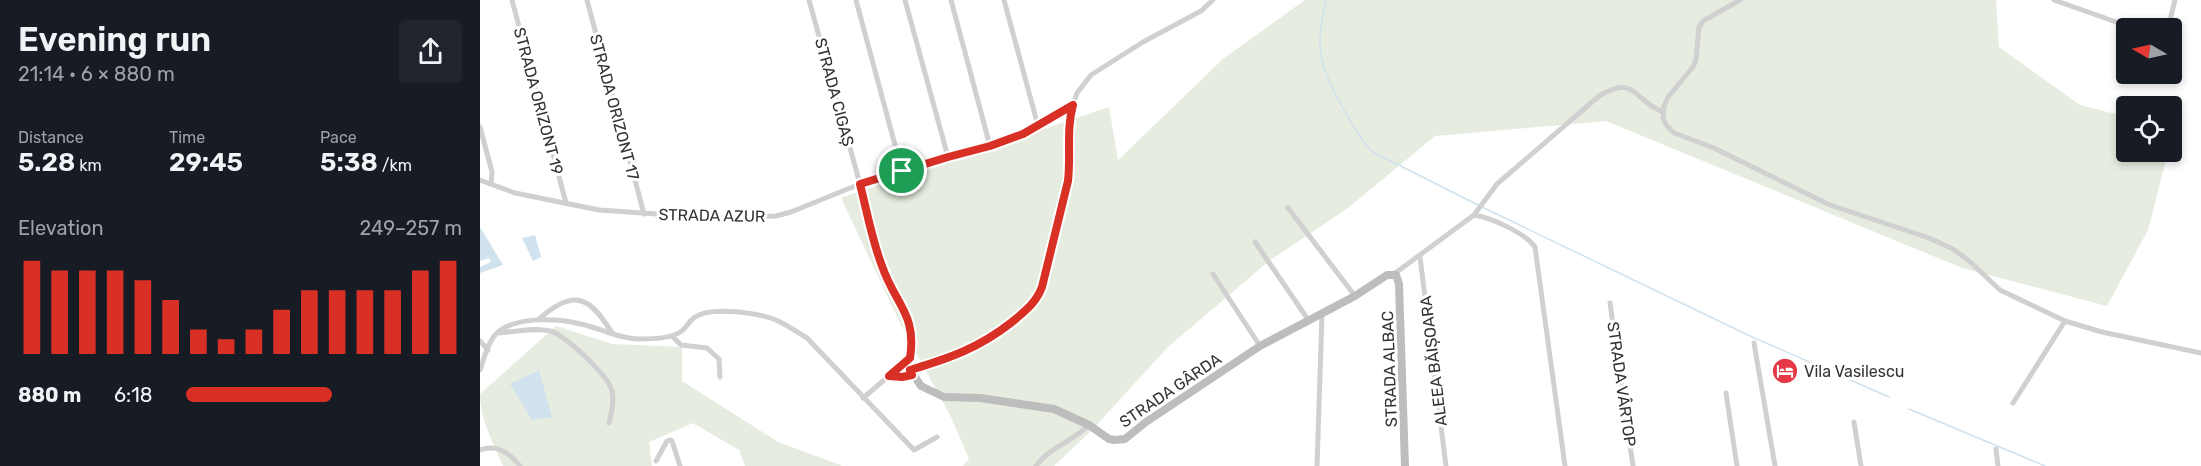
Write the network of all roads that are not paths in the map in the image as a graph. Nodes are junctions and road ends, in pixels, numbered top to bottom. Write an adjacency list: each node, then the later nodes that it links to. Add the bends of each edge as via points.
1 (512, 0): 24 (street, STRADA ORIZONT 19)
2 (587, 0): 27 (street, STRADA ORIZONT 17)
3 (809, 0): 23 (street, STRADA CIGAȘ)
4 (856, 0): 20 (street)
5 (905, 0): 19 (street)
6 (951, 0): 18 (street)
7 (1004, 0): 16 (street)
8 (1213, 0): 14 (street, STRADA AZUR, via 1201,11 1091,75)
9 (1740, 0): 15 (street, via 1703,21 1693,67 1668,97)
10 (2054, 0): 13 (street)
11 (2175, 0): 12 (street)
12 (2170, 18)
13 (2116, 22)
14 (1073, 105): 16 (street, STRADA AZUR); 49 (street, via 1069,117 1068,181 1042,287 1035,301 994,336 970,350)
15 (1663, 112): 26 (street, STRADA GÂRDA, via 1632,89 1614,87 1497,184); 37 (street, via 1666,126 1674,133 1714,148 1830,205 1953,249 2000,290)
16 (1038, 126): 18 (street, STRADA AZUR)
17 (480, 127): 22 (street, via 492,172)
18 (990, 146): 19 (street, STRADA AZUR)
19 (948, 157): 20 (street, STRADA AZUR)
20 (902, 171): 23 (street, STRADA AZUR)
21 (480, 180): 22 (street, STRADA AZUR)
22 (491, 184): 24 (street, STRADA AZUR)
23 (860, 184): 27 (street, STRADA AZUR, via 776,216); 47 (street, via 882,267 909,319)
24 (566, 203): 27 (street, STRADA AZUR)
25 (1288, 208): 32 (street)
26 (1475, 213): 29 (street, STRADA GÂRDA); 68 (street, via 1525,238 1535,248)
27 (644, 214)
28 (1255, 242): 36 (street)
29 (1420, 257): 31 (street, STRADA GÂRDA); 67 (street, ALEEA BĂIȘOARA)
30 (1213, 274): 43 (street)
31 (1394, 274): 32 (street, STRADA GÂRDA); 66 (street, STRADA ALBAC, via 1399,279)
32 (1355, 296): 34 (street, STRADA GÂRDA)
33 (1610, 303): 69 (street, STRADA VÂRTOP)
34 (1322, 314): 36 (street, STRADA GÂRDA); 65 (street)
35 (539, 319): 38 (street); 39 (street, via 581,324); 39 (street, via 552,307 580,300 596,308)
36 (1309, 321): 43 (street, STRADA GÂRDA)
37 (2065, 321): 46 (street); 54 (street)
38 (497, 333): 45 (street); 56 (street, via 548,330 561,336 593,364 613,392)
39 (612, 334): 40 (street, via 638,339)
40 (672, 336): 51 (street, via 681,345 707,348 719,359); 53 (street, via 701,314 730,311 764,316 807,338)
41 (480, 341): 45 (street)
42 (1754, 343): 71 (street)
43 (1260, 346): 57 (street, STRADA GÂRDA, via 1125,439 1109,439)
44 (480, 349): 45 (street)
45 (488, 350): 48 (street)
46 (2201, 352)
47 (910, 358): 49 (street); 50 (street)
48 (480, 370)
49 (911, 373): 50 (street); 57 (street, STRADA GÂRDA, via 921,386 944,397 980,398 1054,410)
50 (889, 376): 53 (street)
51 (720, 377)
52 (1726, 393): 70 (street)
53 (863, 398): 58 (street, via 914,450)
54 (2013, 403)
55 (1854, 422): 72 (street)
56 (609, 423)
57 (1089, 425): 64 (street, via 1046,454)
58 (937, 437)
59 (1996, 449): 73 (street)
60 (480, 450): 62 (street, via 500,449)
61 (656, 461): 63 (street, via 670,440)
62 (520, 466)
63 (680, 466)
64 (1036, 466)
65 (1317, 466)
66 (1405, 466)
67 (1446, 466)
68 (1565, 466)
69 (1633, 466)
70 (1737, 466)
71 (1775, 466)
72 (1861, 466)
73 (1998, 466)

